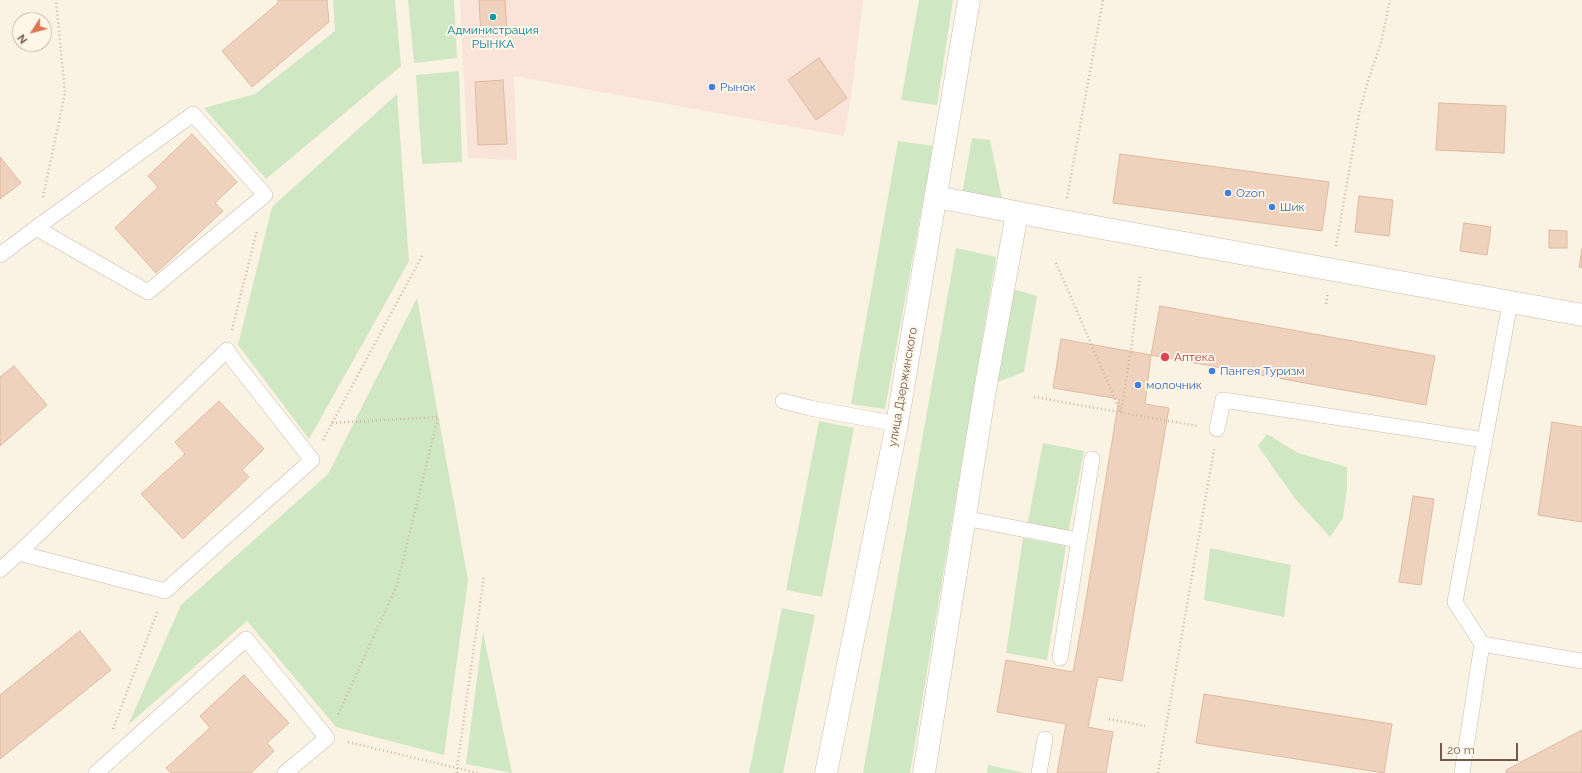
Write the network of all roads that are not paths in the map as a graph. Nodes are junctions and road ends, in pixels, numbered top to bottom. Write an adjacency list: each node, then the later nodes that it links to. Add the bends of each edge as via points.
1 (969, 0): 2 (street, улица Дзержинского)
2 (936, 197): 3 (street); 9 (street, улица Дзержинского)
3 (1017, 213): 6 (street); 13 (street)
4 (36, 228): 4 (lane, via 193,114 265,195 148,292); 5 (lane)
5 (0, 255)
6 (1510, 303): 7 (street); 11 (lane)
7 (1582, 315)
8 (783, 401): 9 (lane)
9 (897, 424): 23 (street, улица Дзержинского)
10 (1217, 429): 11 (lane, via 1223,400)
11 (1485, 440): 17 (lane, via 1455,602)
12 (1092, 459): 14 (lane)
13 (964, 518): 14 (lane); 24 (street)
14 (1078, 540): 18 (lane)
15 (19, 553): 15 (lane, via 227,350 312,460 165,591); 16 (lane)
16 (0, 570)
17 (1482, 644): 19 (lane); 26 (lane)
18 (1060, 658)
19 (1582, 661)
20 (1045, 739): 25 (lane)
21 (96, 773): 22 (lane, via 246,638 327,738)
22 (285, 773)
23 (826, 773)
24 (924, 773)
25 (1039, 773)
26 (1462, 773)

